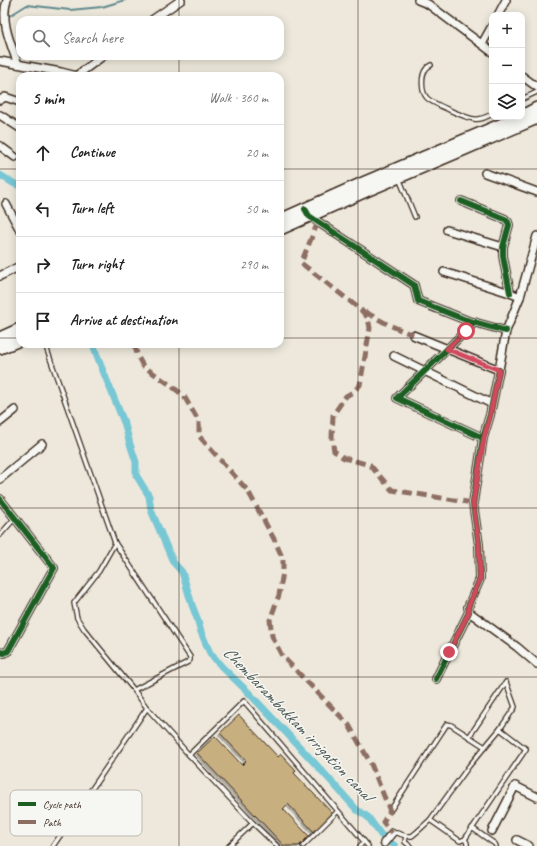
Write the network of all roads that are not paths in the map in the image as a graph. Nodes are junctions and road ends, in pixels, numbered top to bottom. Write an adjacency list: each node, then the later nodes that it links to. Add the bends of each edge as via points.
1 (7, 0): 10 (street, via 7,32)
2 (181, 0): 6 (street)
3 (418, 0): 8 (street, via 428,4)
4 (506, 0): 5 (street)
5 (500, 12)
6 (158, 16)
7 (489, 31): 8 (street)
8 (482, 44): 9 (street)
9 (489, 50)
10 (16, 58)
11 (17, 60): 14 (street)
12 (98, 60): 17 (street)
13 (0, 61): 14 (street)
14 (18, 64): 16 (street)
15 (430, 65): 27 (lane, via 423,74 422,90 427,98 464,116 483,119)
16 (61, 72)
17 (82, 72)
18 (525, 78): 19 (street)
19 (537, 88)
20 (537, 92): 21 (lane)
21 (525, 98)
22 (0, 100): 23 (street, via 5,97)
23 (16, 101)
24 (537, 108): 25 (main road)
25 (525, 114)
26 (0, 116): 30 (street)
27 (489, 116)
28 (537, 118): 34 (main road)
29 (512, 120): 38 (main road)
30 (16, 126)
31 (0, 146): 32 (street)
32 (15, 157)
33 (485, 173): 35 (street)
34 (399, 177): 38 (main road); 39 (lane)
35 (537, 192)
36 (461, 201): 45 (street, via 508,222)
37 (6, 204): 41 (street)
38 (307, 212): 40 (main road); 42 (main road); 51 (street, via 414,285 418,301)
39 (415, 217)
40 (284, 219)
41 (16, 223)
42 (284, 226)
43 (447, 230): 45 (street)
44 (537, 236): 50 (street)
45 (503, 247): 49 (street)
46 (16, 268): 48 (street)
47 (444, 272): 49 (street)
48 (0, 275)
49 (510, 293): 50 (street)
50 (520, 296): 52 (street)
51 (474, 322): 52 (street); 59 (street)
52 (506, 331): 62 (street)
53 (16, 332): 55 (main road)
54 (414, 335): 59 (street)
55 (0, 338)
56 (16, 342): 57 (main road)
57 (0, 348)
58 (46, 348): 72 (lane)
59 (447, 349): 61 (street); 62 (street)
60 (394, 356): 61 (street)
61 (425, 370): 63 (street); 66 (street, via 396,398)
62 (499, 370): 63 (street)
63 (492, 404): 66 (street)
64 (15, 410): 65 (street)
65 (0, 422)
66 (484, 438): 73 (street, via 473,503 479,545 480,579 468,607)
67 (42, 444): 68 (street)
68 (0, 479)
69 (0, 499): 70 (street)
70 (15, 518): 71 (lane); 74 (street, via 54,568 8,651)
71 (0, 535)
72 (115, 543): 77 (lane, via 99,571 74,603 77,618 84,629); 77 (lane, via 190,657 188,662)
73 (469, 612): 75 (street); 76 (street)
74 (0, 652)
75 (537, 664)
76 (436, 679)
77 (134, 690): 78 (lane)
78 (147, 708): 82 (lane); 83 (lane)
79 (500, 729): 80 (lane, via 515,707 506,682); 81 (lane); 89 (lane, via 526,749)
80 (469, 737): 81 (lane); 86 (lane, via 447,724)
81 (485, 747): 87 (lane)
82 (189, 755): 85 (lane, via 244,701); 88 (lane)
83 (91, 790)
84 (537, 797): 90 (street, via 515,786)
85 (338, 811): 96 (lane); 101 (lane)
86 (390, 811)
87 (430, 820): 93 (lane, via 412,836); 94 (lane, via 460,841)
88 (253, 823): 99 (lane); 100 (lane)
89 (472, 828): 94 (lane); 106 (lane)
90 (492, 831)
91 (392, 833): 93 (lane); 97 (street)
92 (60, 836): 98 (lane)
93 (406, 836): 104 (lane, via 405,842)
94 (465, 839): 105 (lane)
95 (517, 840): 107 (street)
96 (364, 841): 102 (lane); 103 (lane)
97 (382, 844)
98 (53, 846)
99 (229, 846)
100 (276, 846)
101 (302, 846)
102 (360, 846)
103 (368, 846)
104 (410, 846)
105 (467, 846)
106 (496, 846)
107 (528, 846)

